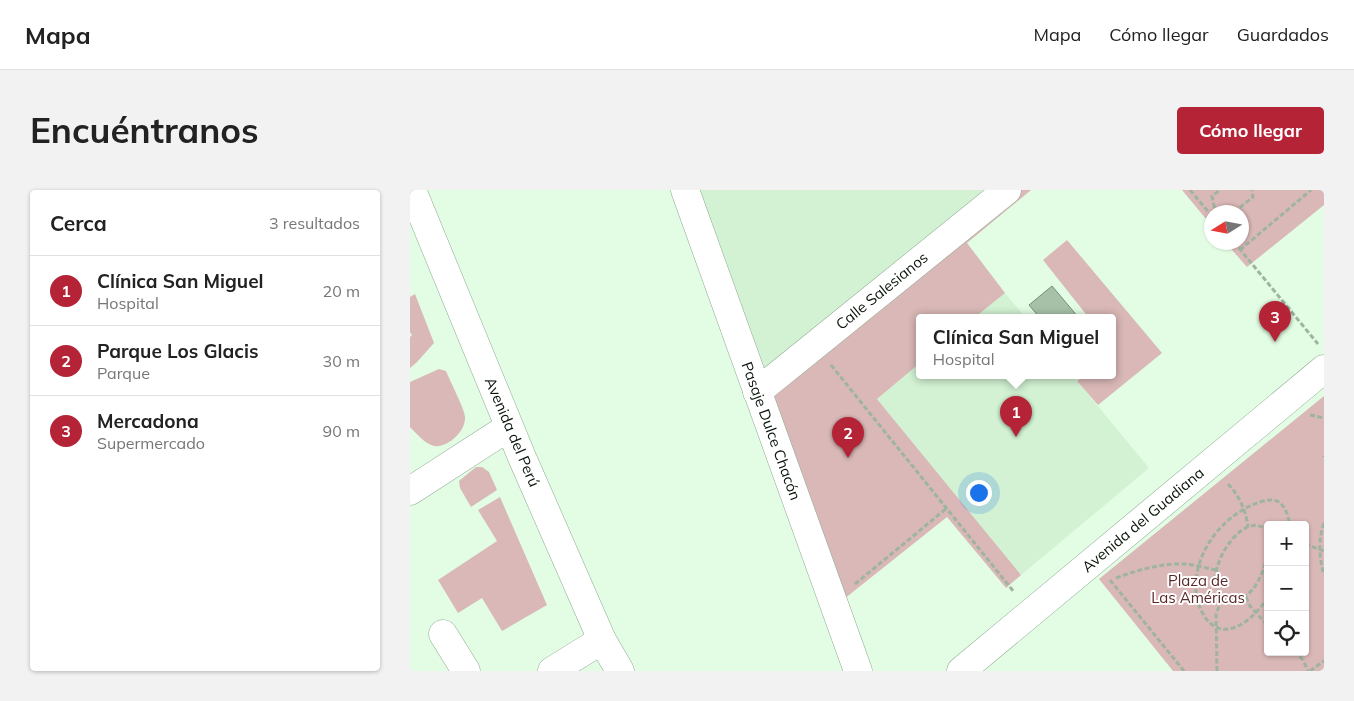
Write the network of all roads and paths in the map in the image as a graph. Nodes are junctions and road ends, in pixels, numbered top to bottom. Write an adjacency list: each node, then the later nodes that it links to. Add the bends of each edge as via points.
1 (412, 190): 16 (street, Avenida del Perú)
2 (686, 190): 15 (street, Pasaje Dulce Chacón)
3 (1007, 190): 13 (street, Calle Salesianos)
4 (1190, 190): 8 (path)
5 (1220, 190): 9 (path, via 1212,196)
6 (1252, 190): 10 (path, via 1253,197)
7 (1311, 190): 11 (path)
8 (1205, 205)
9 (1213, 205)
10 (1243, 205)
11 (1249, 242)
12 (1240, 250): 14 (path)
13 (815, 345): 15 (street, Calle Salesianos); 19 (path)
14 (1322, 358): 39 (street, Avenida del Guadiana)
15 (757, 392): 36 (street, Pasaje Dulce Chacón)
16 (509, 427): 18 (street); 43 (street, Avenida del Perú)
17 (1227, 483): 20 (path)
18 (410, 491)
19 (947, 508): 36 (path); 39 (path)
20 (1244, 509): 21 (path, via 1264,501 1276,501 1285,508); 23 (path); 28 (path, via 1216,532)
21 (1289, 521)
22 (1324, 523): 26 (path)
23 (1248, 527): 24 (path, via 1253,524); 30 (path, via 1228,545)
24 (1264, 529)
25 (1309, 546): 26 (path)
26 (1319, 550): 27 (path); 31 (path)
27 (1324, 551)
28 (1199, 566): 30 (path); 33 (path, via 1154,567); 41 (path, via 1196,594 1208,621)
29 (1264, 566): 35 (path, via 1259,580)
30 (1216, 570): 34 (path, via 1217,587)
31 (1324, 575)
32 (1107, 576): 33 (path)
33 (1110, 580): 51 (path)
34 (1223, 597): 35 (path, via 1235,601); 41 (path, via 1216,614)
35 (1246, 597): 38 (path)
36 (833, 602): 49 (street, Pasaje Dulce Chacón)
37 (1264, 602): 38 (path)
38 (1256, 612): 40 (path); 41 (path, via 1236,627 1225,629)
39 (1031, 613): 50 (street, Avenida del Guadiana)
40 (1264, 621)
41 (1216, 626): 52 (path)
42 (443, 634): 46 (street)
43 (602, 640): 47 (street); 48 (street, Avenida del Perú)
44 (1298, 656): 53 (path)
45 (1324, 661): 53 (path)
46 (466, 671)
47 (552, 671)
48 (620, 671)
49 (858, 671)
50 (961, 671)
51 (1184, 671)
52 (1216, 671)
53 (1309, 671)

